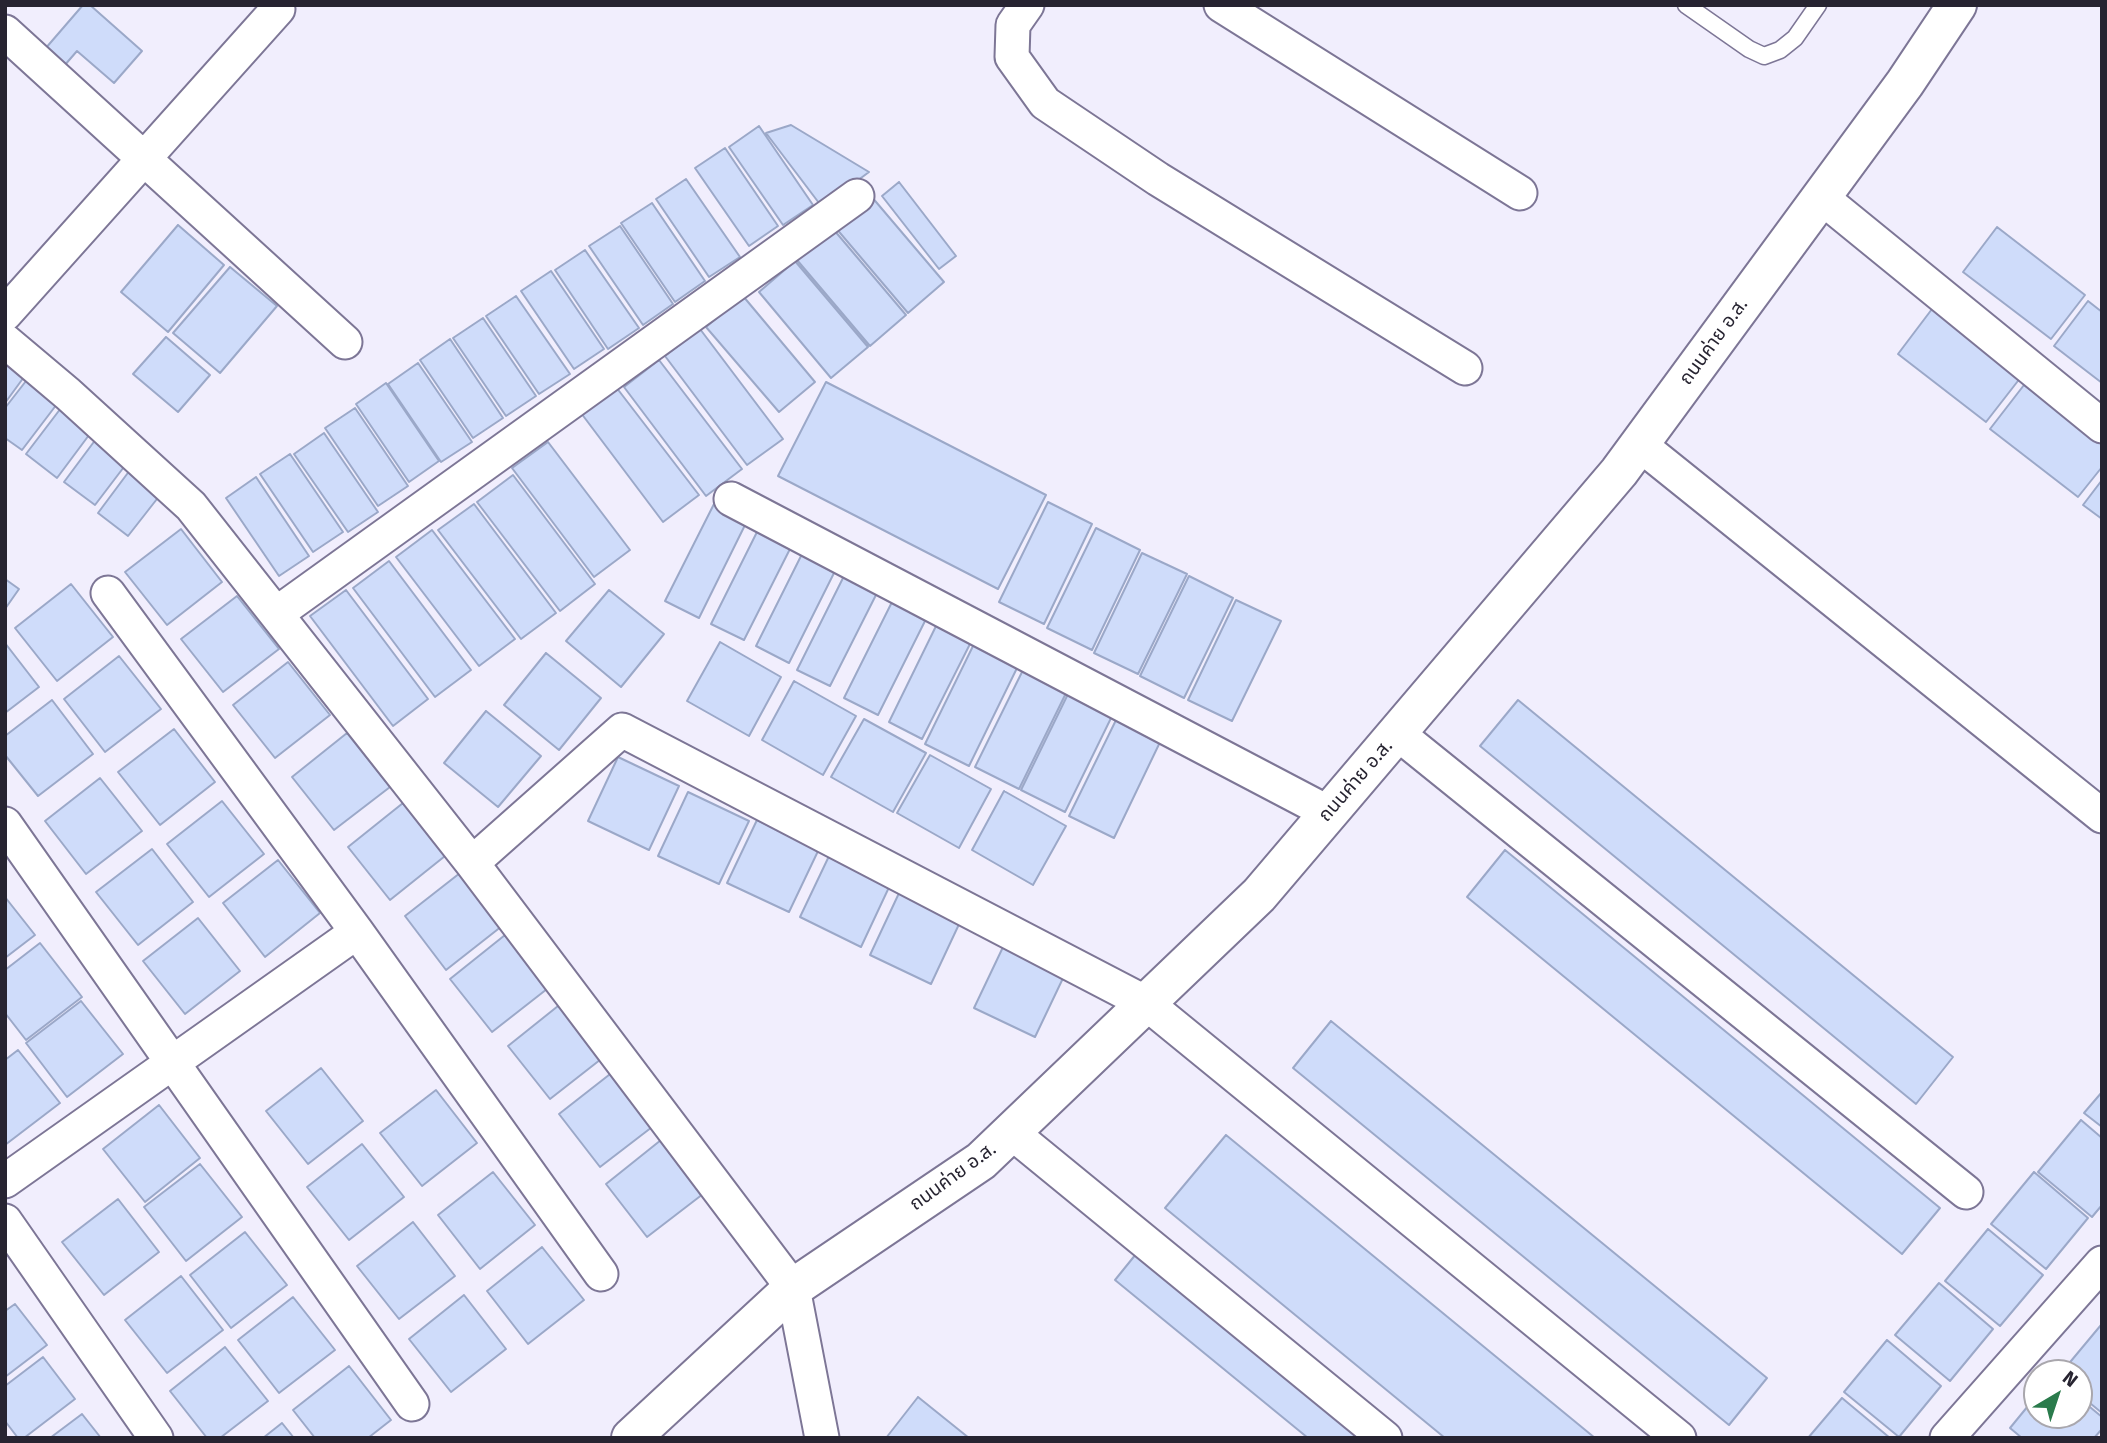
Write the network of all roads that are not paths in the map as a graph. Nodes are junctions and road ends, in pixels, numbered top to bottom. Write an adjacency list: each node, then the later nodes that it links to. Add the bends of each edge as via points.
1 (274, 5): 8 (street, via 278,9)
2 (1027, 5): 15 (street, via 1013,25 1012,57 1045,103 1158,179)
3 (1221, 5): 9 (street)
4 (1686, 5): 5 (lane, via 1764,56 1795,38)
5 (1818, 5)
6 (1957, 5): 11 (street, ถนนค่าย อ.ส.)
7 (5, 32): 8 (street)
8 (145, 158): 12 (street); 14 (street)
9 (1520, 193)
10 (857, 196): 20 (street)
11 (1821, 197): 16 (street); 17 (street, ถนนค่าย อ.ส.)
12 (5, 314)
13 (5, 341): 20 (street, via 191,506)
14 (345, 342)
15 (1465, 368)
16 (2102, 426)
17 (1639, 444): 21 (street, ถนนค่าย อ.ส.); 23 (street)
18 (731, 499): 22 (street)
19 (108, 593): 26 (street)
20 (276, 614): 25 (street)
21 (1397, 733): 22 (street, ถนนค่าย อ.ส.); 31 (street)
22 (1329, 813): 27 (street, ถนนค่าย อ.ส., via 1259,895)
23 (2102, 816)
24 (5, 824): 28 (street)
25 (472, 863): 27 (street, via 622,730); 35 (street)
26 (357, 932): 28 (street); 34 (street)
27 (1146, 1003): 29 (street, ถนนค่าย อ.ส.); 41 (street)
28 (173, 1063): 30 (street); 36 (street)
29 (1011, 1132): 35 (street, ถนนค่าย อ.ส., via 981,1161); 40 (street)
30 (5, 1181)
31 (1966, 1192)
32 (5, 1221): 37 (street)
33 (2102, 1263): 42 (street)
34 (601, 1274)
35 (793, 1288): 38 (street, ถนนค่าย อ.ส.); 39 (street)
36 (412, 1404)
37 (156, 1438)
38 (631, 1438)
39 (822, 1438)
40 (1385, 1438)
41 (1679, 1438)
42 (1947, 1438)

